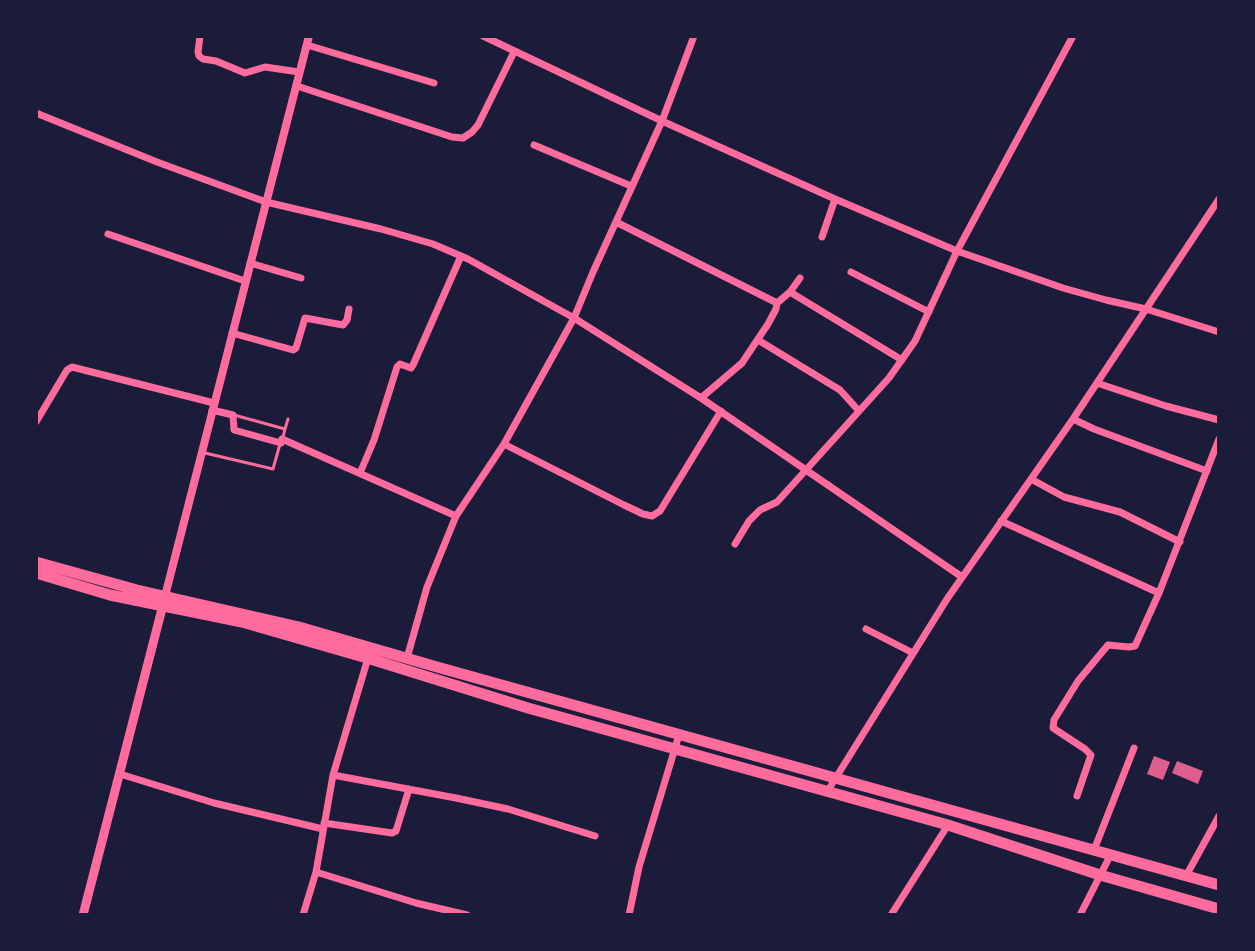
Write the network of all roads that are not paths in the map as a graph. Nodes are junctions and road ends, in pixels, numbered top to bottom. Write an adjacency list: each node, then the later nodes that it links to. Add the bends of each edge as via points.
1 (200, 36): 7 (street, via 198,52 203,59 245,73 265,67)
2 (483, 36): 6 (street)
3 (694, 36): 11 (street)
4 (1073, 36): 20 (street)
5 (308, 41): 7 (street); 8 (street)
6 (514, 52): 9 (street, via 478,125 463,138); 11 (street)
7 (299, 72): 9 (street)
8 (434, 83)
9 (297, 86): 16 (street)
10 (36, 113): 16 (street)
11 (662, 121): 13 (street); 14 (street)
12 (534, 145): 13 (street)
13 (631, 186): 17 (street)
14 (835, 199): 19 (street); 20 (street)
15 (1219, 199): 30 (street)
16 (266, 202): 21 (street, via 381,229); 22 (street)
17 (616, 222): 28 (street); 32 (street)
18 (108, 234): 26 (street)
19 (822, 237)
20 (957, 251): 30 (street, via 1063,288); 31 (street)
21 (461, 256): 32 (street); 54 (street, via 413,365 397,367)
22 (250, 263): 24 (street); 26 (street)
23 (851, 272): 31 (street)
24 (301, 278)
25 (800, 278): 27 (street)
26 (245, 281): 34 (street)
27 (790, 292): 28 (street); 36 (street)
28 (777, 303): 35 (street)
29 (349, 309): 34 (street, via 343,325 305,318 293,350)
30 (1146, 309): 33 (street); 37 (street)
31 (929, 312): 36 (street)
32 (574, 318): 38 (street); 50 (street)
33 (1219, 332)
34 (232, 333): 39 (street)
35 (758, 340): 38 (street, via 742,363); 41 (street, via 840,390)
36 (902, 360): 41 (street)
37 (1097, 383): 44 (street); 45 (street)
38 (701, 398): 40 (street)
39 (213, 406): 42 (street); 46 (street, via 72,367); 51 (street)
40 (721, 411): 50 (street, via 652,516); 52 (street)
41 (859, 411): 52 (street)
42 (233, 415): 47 (lane); 49 (street, via 234,430)
43 (288, 419): 47 (lane)
44 (1073, 419): 53 (street); 55 (street)
45 (1219, 420)
46 (36, 422)
47 (285, 429): 49 (lane)
48 (1219, 439): 53 (street)
49 (281, 441): 51 (lane, via 273,469); 54 (street)
50 (504, 444): 56 (street)
51 (201, 452): 64 (street)
52 (805, 471): 59 (street, via 777,502 749,521); 62 (street)
53 (1207, 471): 58 (street)
54 (360, 473): 56 (street)
55 (1031, 479): 57 (street); 58 (street, via 1064,497 1120,512)
56 (456, 516): 68 (street, via 427,587)
57 (1001, 521): 62 (street); 63 (street)
58 (1180, 542): 63 (street)
59 (735, 544)
60 (36, 562): 64 (main road)
61 (36, 573): 64 (main road, via 110,595)
62 (962, 577): 67 (street)
63 (1159, 593): 77 (street, via 1135,646 1108,645 1054,720 1053,728 1091,755)
64 (164, 602): 66 (main road, via 299,627); 72 (main road)
65 (866, 629): 67 (street)
66 (369, 653): 68 (main road); 71 (main road, via 528,708); 73 (street)
67 (913, 653): 74 (street)
68 (407, 658): 69 (main road)
69 (679, 735): 71 (street); 74 (main road)
70 (1134, 748): 82 (street)
71 (674, 750): 76 (main road); 92 (street)
72 (120, 774): 80 (street, via 214,803); 89 (main road)
73 (333, 775): 75 (street); 80 (street)
74 (836, 777): 76 (street); 82 (main road)
75 (409, 789): 80 (street, via 392,833); 81 (street, via 508,809)
76 (827, 792): 79 (main road)
77 (1077, 796)
78 (1219, 816): 86 (street)
79 (948, 825): 85 (main road); 93 (street)
80 (324, 826): 84 (street)
81 (595, 836)
82 (1094, 850): 83 (main road)
83 (1111, 854): 85 (street); 86 (main road)
84 (316, 872): 90 (street); 91 (street)
85 (1100, 875): 88 (main road); 94 (street)
86 (1186, 876): 87 (main road)
87 (1219, 885)
88 (1219, 909)
89 (83, 915)
90 (303, 915)
91 (467, 915)
92 (629, 915)
93 (891, 915)
94 (1080, 915)

